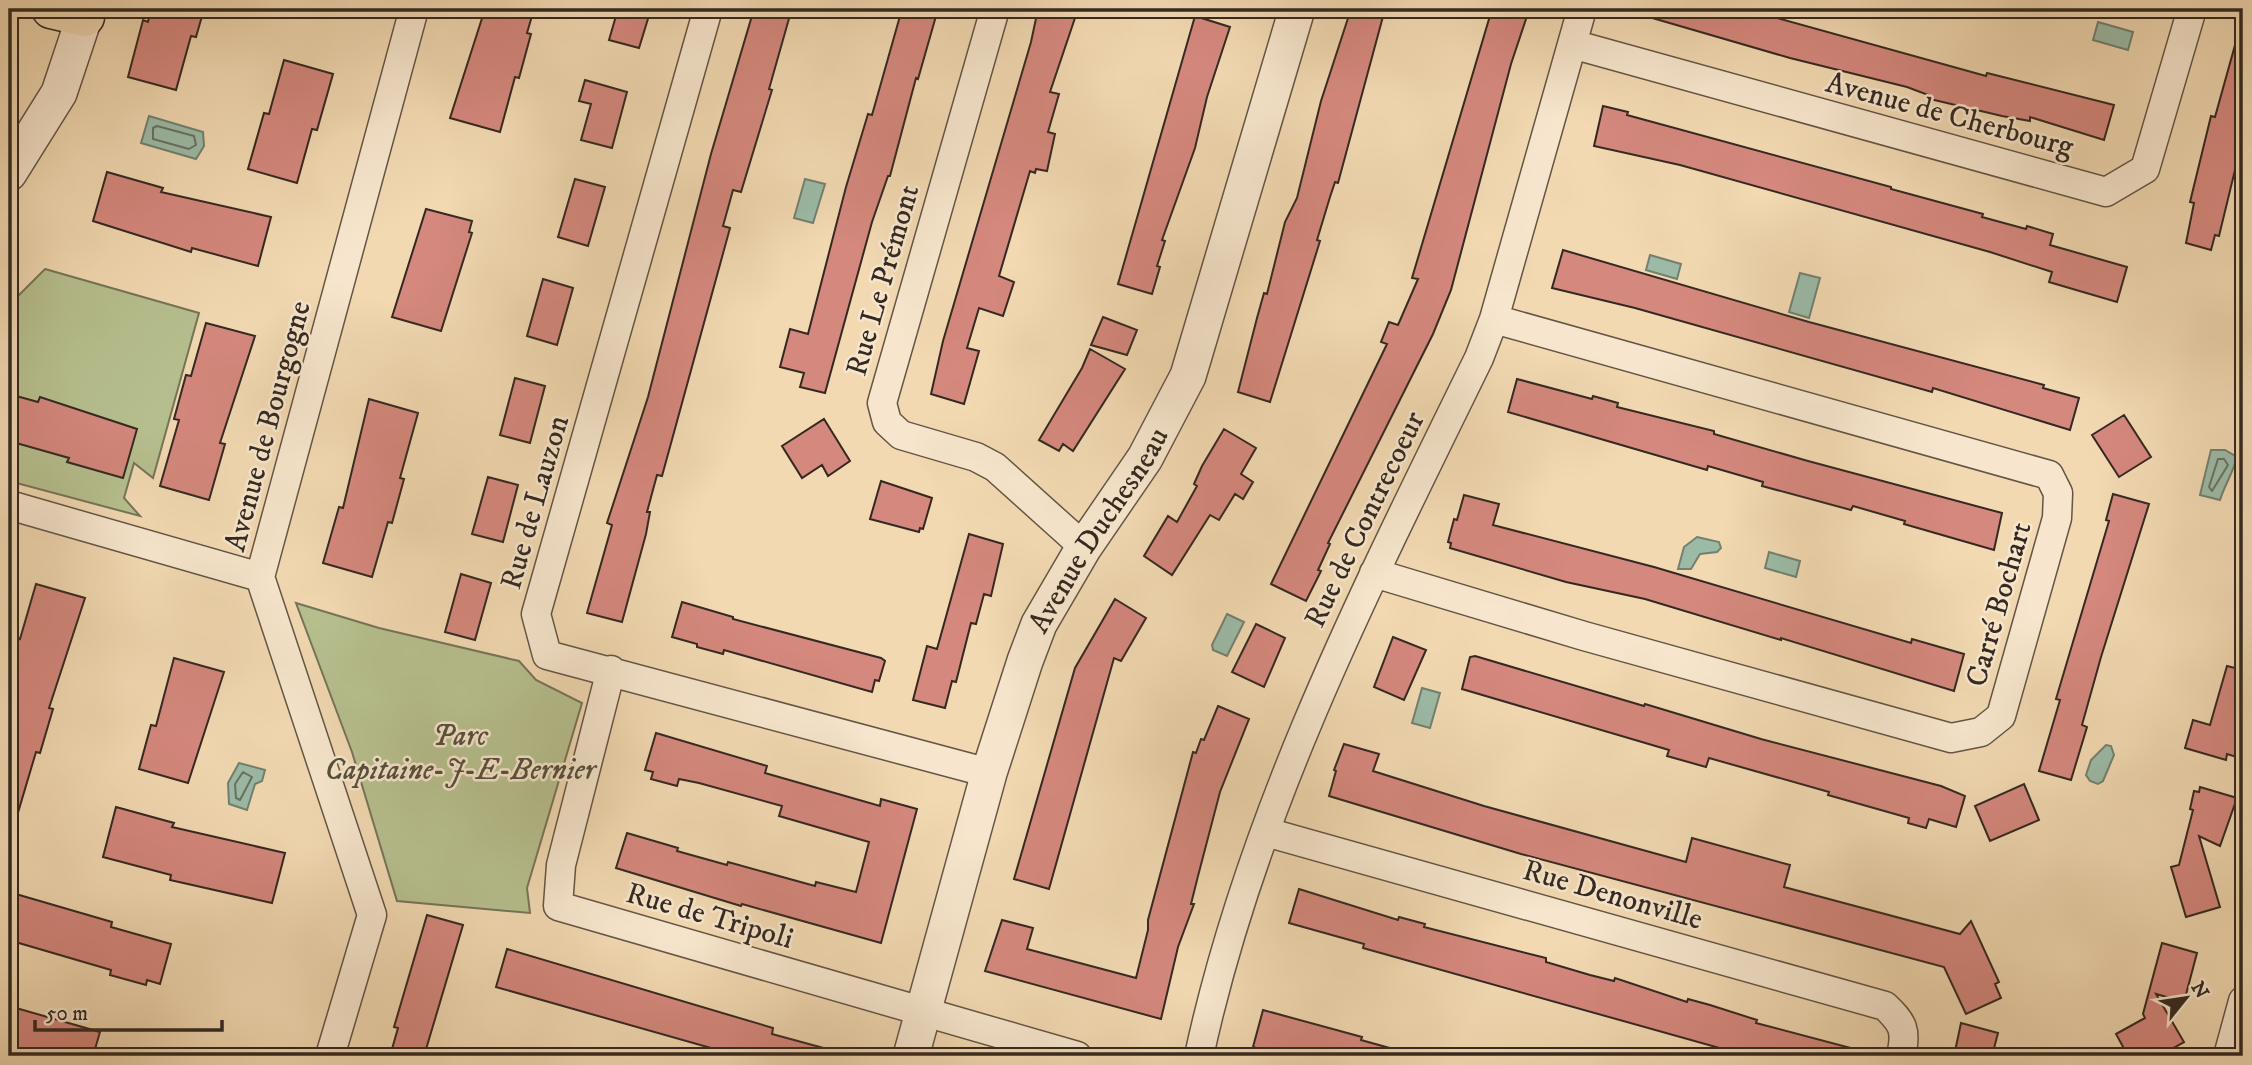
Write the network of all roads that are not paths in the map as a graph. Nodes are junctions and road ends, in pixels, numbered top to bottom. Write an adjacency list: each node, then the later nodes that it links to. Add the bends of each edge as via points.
1 (414, 9): 14 (street, Avenue de Bourgogne)
2 (708, 9): 15 (street, Rue de Lauzon, via 536,614 547,654)
3 (995, 9): 12 (street, Rue Le Prémont, via 882,403 887,422 901,435 995,467)
4 (1297, 9): 12 (street, Avenue Duchesneau, via 1188,376 1145,458)
5 (1582, 9): 8 (street, Rue de Contrecoeur)
6 (2192, 9): 8 (street, Avenue de Cherbourg, via 2145,169 2106,192)
7 (74, 11): 9 (street, via 58,93)
8 (1572, 44): 10 (street, Rue de Contrecoeur)
9 (9, 173)
10 (1494, 318): 13 (street, Rue de Contrecoeur); 13 (street, Carré Bochart, via 2049,475 2058,493 2057,518 2001,716 1981,732 1951,738)
11 (9, 505): 14 (street)
12 (1084, 547): 16 (street, Avenue Duchesneau, via 1040,624)
13 (1374, 573): 17 (street, Rue de Contrecoeur, via 1340,643)
14 (260, 577): 20 (street, Avenue de Bourgogne, via 372,915)
15 (611, 670): 16 (street, Rue de Lauzon); 19 (street, Rue de Tripoli, via 561,865 558,906)
16 (989, 773): 19 (street, Avenue Duchesneau)
17 (1266, 832): 23 (street, Rue de Contrecoeur); 24 (street, Rue Denonville, via 1885,1006 1901,1021 1905,1040)
18 (2243, 1001): 25 (street)
19 (925, 1010): 21 (street, Avenue Duchesneau); 22 (street, Rue de Tripoli)
20 (330, 1056)
21 (911, 1056)
22 (1077, 1056)
23 (1199, 1056)
24 (1901, 1056)
25 (2228, 1056)

